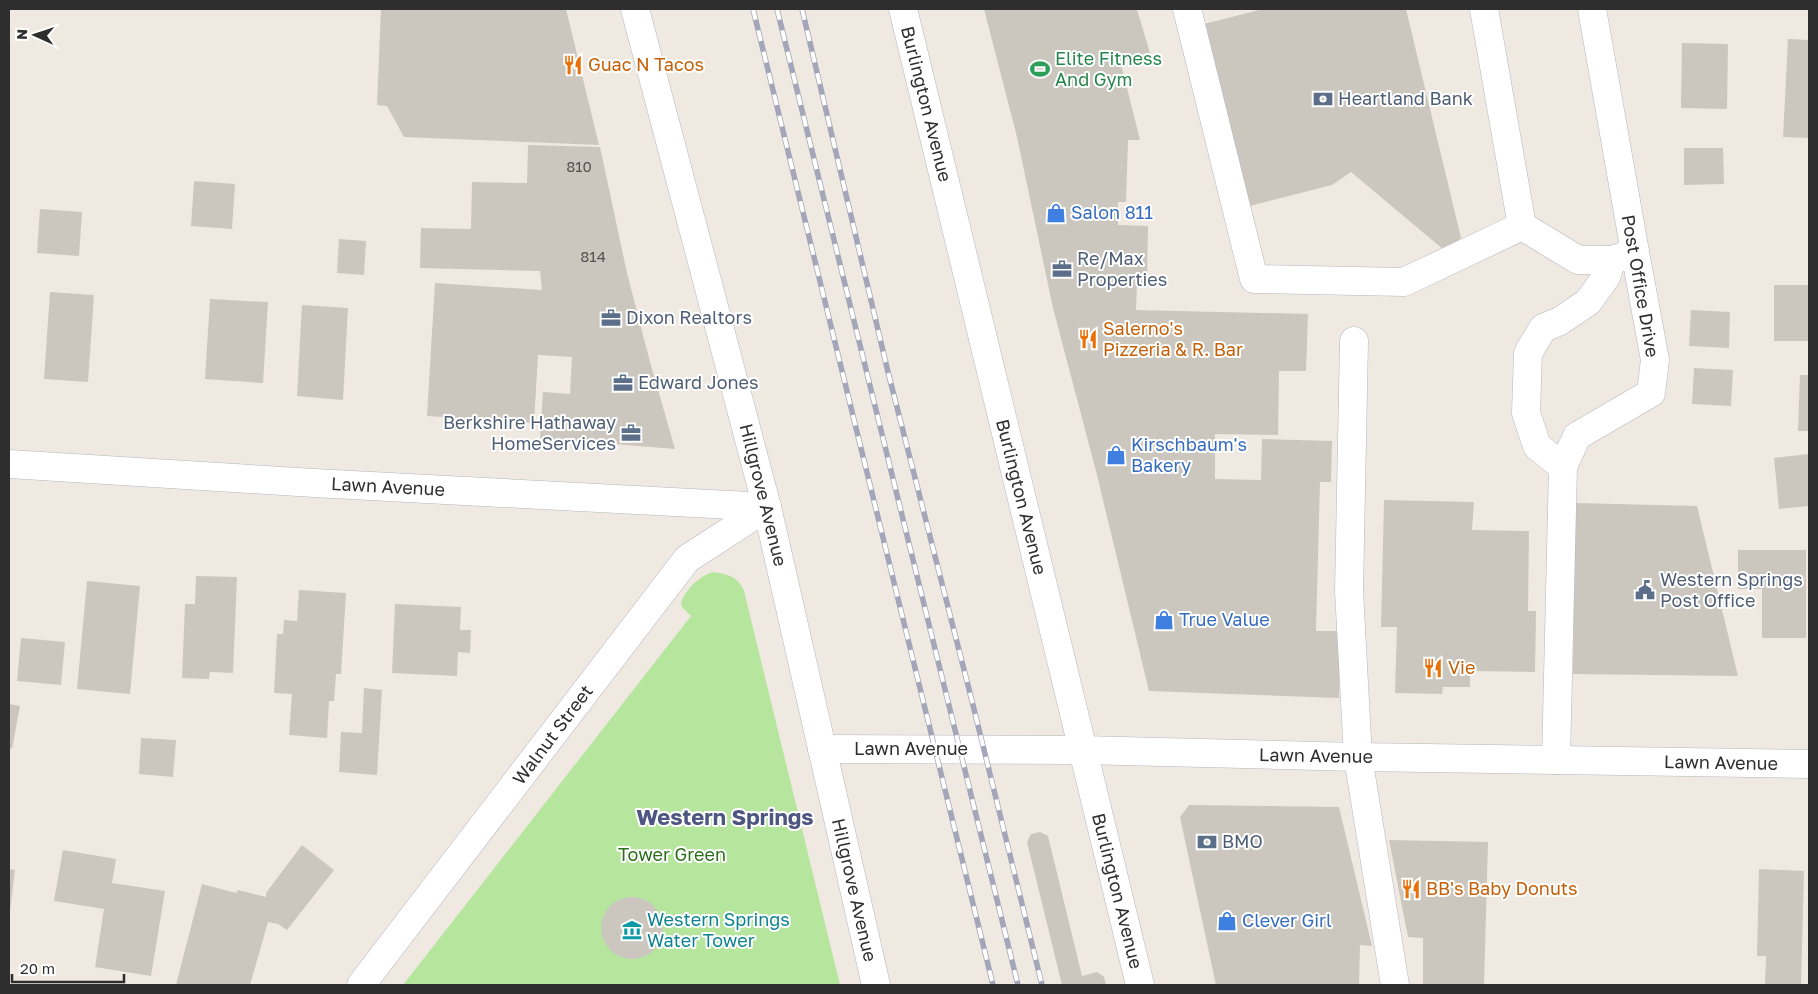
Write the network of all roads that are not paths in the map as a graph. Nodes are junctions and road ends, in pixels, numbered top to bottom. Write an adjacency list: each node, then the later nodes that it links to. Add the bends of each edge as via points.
1 (635, 9): 11 (street, Hillgrove Avenue)
2 (903, 9): 13 (street, Burlington Avenue)
3 (1188, 9): 6 (street, via 1254,279 1404,282)
4 (1484, 9): 6 (street)
5 (1592, 9): 7 (street, Post Office Drive)
6 (1522, 226): 7 (street, via 1578,260)
7 (1623, 256): 10 (street, Post Office Drive, via 1655,360 1651,393 1577,436); 10 (street, via 1588,302 1543,328 1528,353 1526,413 1537,446)
8 (1354, 341): 14 (street, via 1349,591)
9 (9, 464): 11 (street, Lawn Avenue)
10 (1563, 467): 15 (street, Post Office Drive)
11 (767, 507): 12 (street, Hillgrove Avenue); 17 (street, Walnut Street, via 687,560)
12 (822, 749): 13 (street, Lawn Avenue); 18 (street, Hillgrove Avenue)
13 (1082, 750): 14 (street, Lawn Avenue); 19 (street, Burlington Avenue)
14 (1358, 757): 15 (street, Lawn Avenue); 20 (street)
15 (1556, 760): 16 (street, Lawn Avenue)
16 (1809, 764)
17 (361, 985)
18 (876, 985)
19 (1140, 985)
20 (1395, 985)

